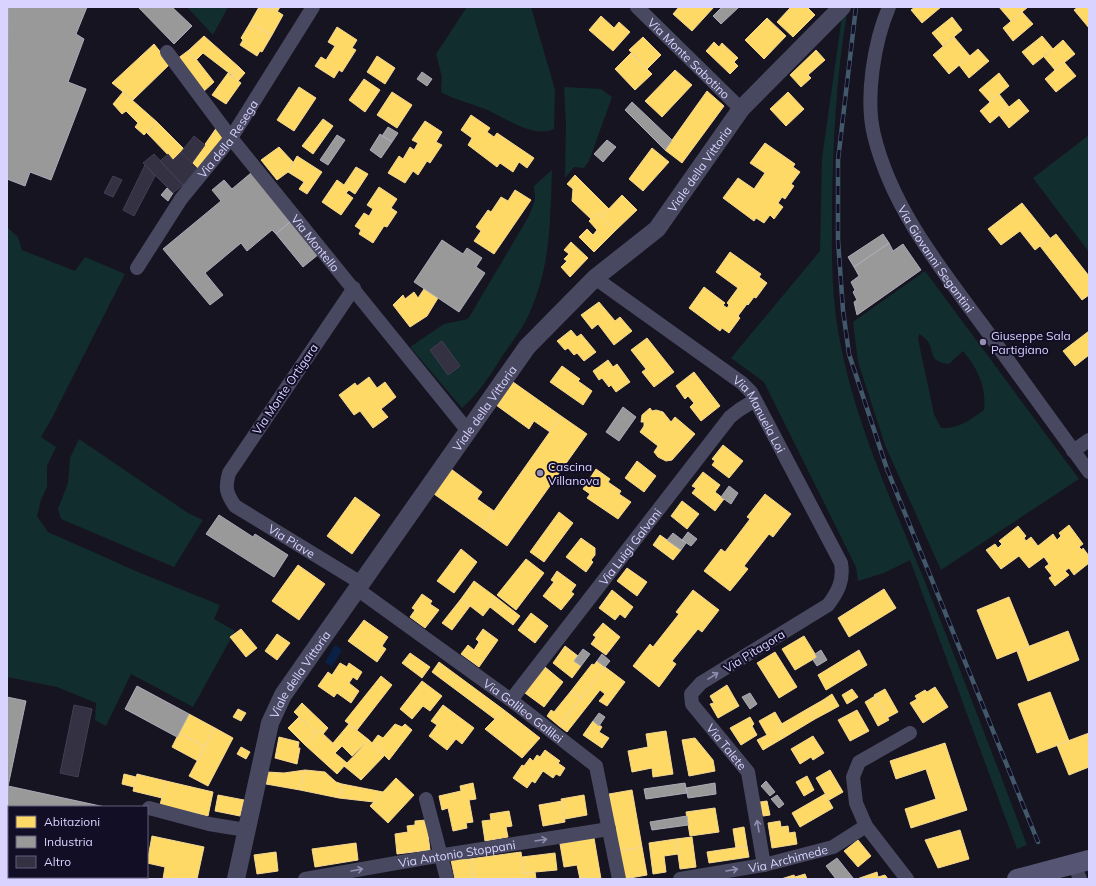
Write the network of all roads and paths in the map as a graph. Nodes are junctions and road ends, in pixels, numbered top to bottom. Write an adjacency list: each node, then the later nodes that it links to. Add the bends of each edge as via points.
1 (314, 7): 7 (street, Via della Resega)
2 (637, 7): 6 (street, Via Monte Sabotino)
3 (842, 7): 6 (street, Viale della Vittoria)
4 (887, 9): 14 (street, Via Giovanni Segantini, via 874,65 871,115 873,133 889,182 921,240)
5 (167, 52): 7 (street, Via Montello)
6 (741, 109): 9 (street, Viale della Vittoria, via 657,229)
7 (231, 138): 8 (street, Via della Resega, via 181,199); 10 (street, Via Montello)
8 (137, 268)
9 (595, 278): 11 (street, Via Manuela Loi, via 742,383); 12 (street, Viale della Vittoria, via 527,347)
10 (354, 288): 12 (street, Via Montello); 16 (street, Via Monte Ortigara, via 229,473)
11 (755, 400): 18 (street, Via Manuela Loi, via 841,563 841,582); 19 (street, Via Luigi Galvani, via 730,417)
12 (468, 431): 17 (street, Viale della Vittoria)
13 (1089, 440): 14 (street)
14 (1073, 451): 15 (street, Via Giovanni Segantini)
15 (1089, 472)
16 (226, 493): 17 (street, Via Piave, via 235,506)
17 (359, 586): 19 (street, Via Galileo Galilei); 26 (street, Viale della Vittoria, via 277,707 265,742)
18 (828, 605): 20 (street, Via Pitagora, one-way to 18, via 691,694 694,688)
19 (512, 700): 25 (street, Via Galileo Galilei, via 596,766)
20 (692, 704): 28 (street, Via Talete, one-way to 20, via 748,772)
21 (910, 733): 24 (street, via 859,762 855,770 853,777 856,803)
22 (426, 799): 27 (street)
23 (149, 808): 26 (street, via 210,824)
24 (866, 826): 28 (street, Via Archimede, via 833,847); 35 (street)
25 (609, 829): 27 (street, Via Antonio Stoppani, one-way to 25); 33 (street, Via Galileo Galilei)
26 (246, 830): 30 (street, Viale della Vittoria)
27 (441, 855): 31 (street, Via Antonio Stoppani, one-way to 27); 32 (street)
28 (764, 865): 34 (street, Via Archimede, one-way to 28)
29 (1078, 867): 36 (main road); 37 (main road)
30 (236, 879)
31 (305, 879)
32 (447, 879)
33 (619, 879)
34 (680, 879)
35 (907, 879)
36 (1017, 879)
37 (1035, 879)

